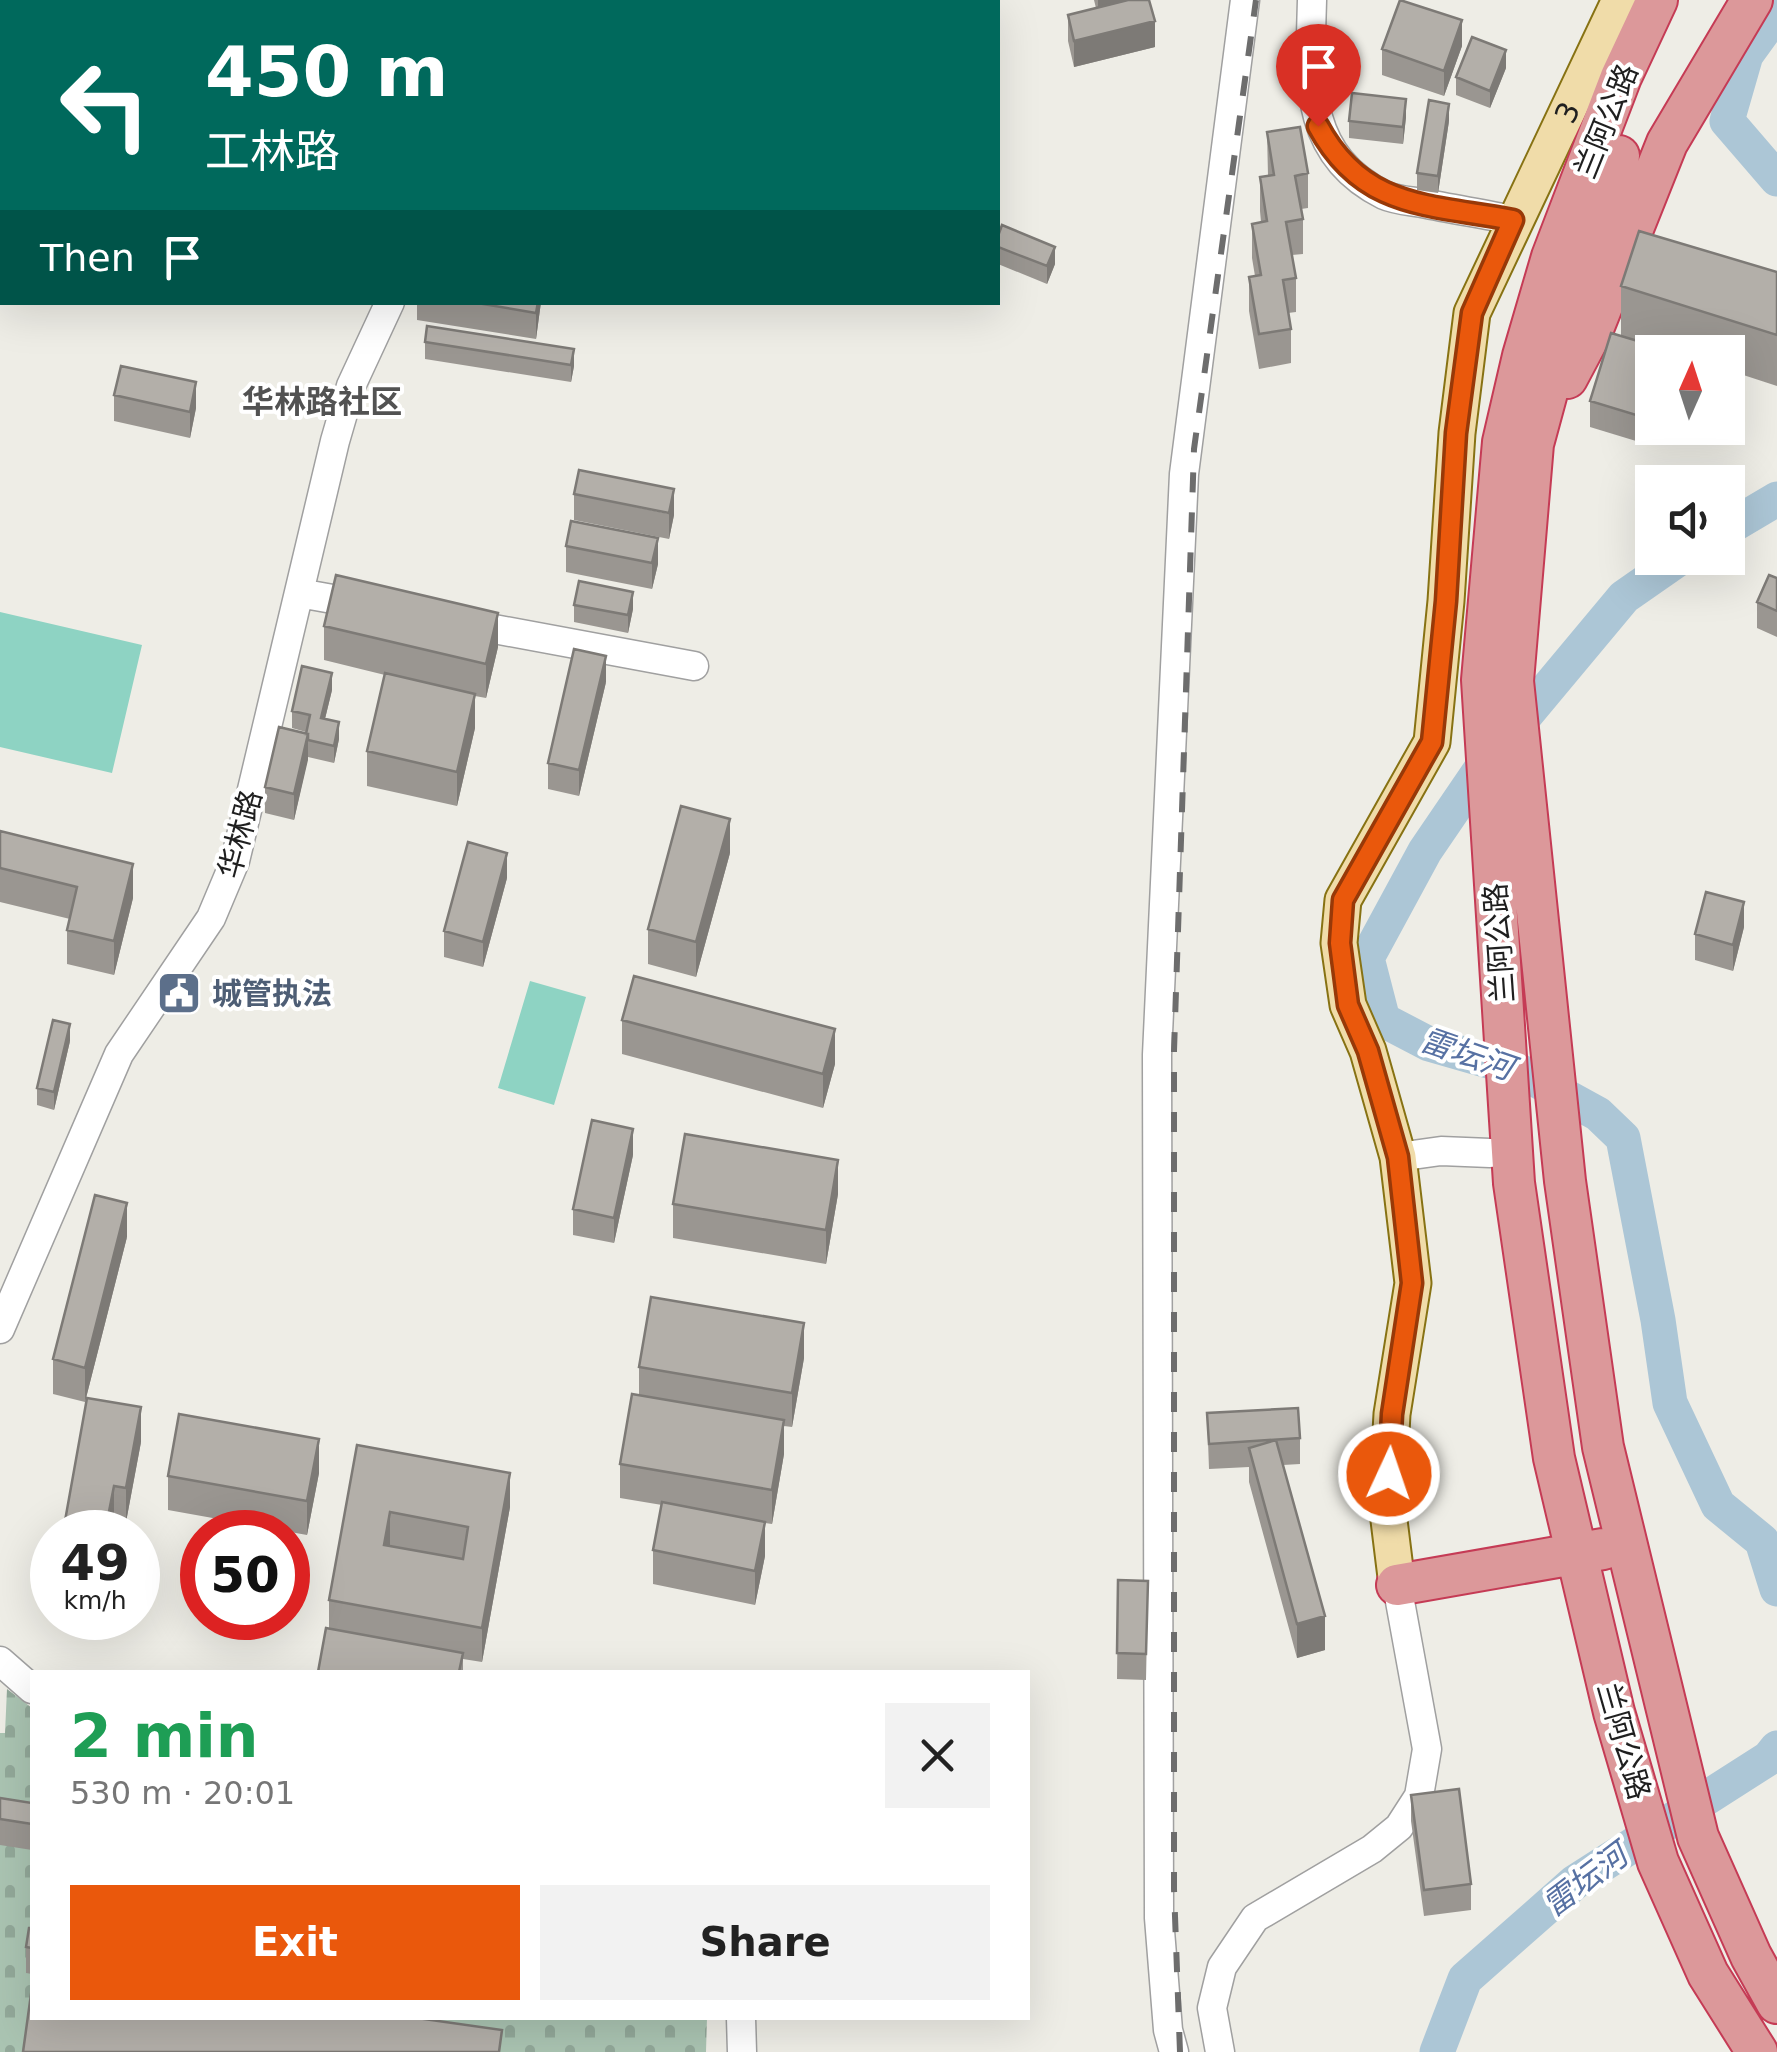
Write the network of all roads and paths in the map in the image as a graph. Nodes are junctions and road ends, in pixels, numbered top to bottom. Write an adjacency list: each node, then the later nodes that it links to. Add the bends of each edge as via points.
1 (1245, 0): 27 (street, via 1184,474 1156,1054 1159,1918)
2 (1312, 0): 9 (street, via 1312,95 1332,153 1387,196)
3 (1620, 0): 9 (main road, 3)
4 (1644, 0): 8 (highway)
5 (1657, 0): 8 (highway, 兰阿公路)
6 (1685, 0): 8 (highway, 兰阿公路)
7 (1752, 0): 11 (highway, via 1667,142 1592,332)
8 (1632, 82): 11 (highway, 兰阿公路); 20 (highway, 兰阿公路, via 1552,257 1515,390 1503,442 1482,680 1514,1182 1554,1458)
9 (1513, 220): 17 (main road, 3, via 1472,313 1432,742 1343,900 1340,943 1348,1005)
10 (389, 305): 12 (street, 华林路, via 351,386)
11 (1534, 444): 19 (highway, 兰阿公路, via 1513,681 1564,1181 1602,1446)
12 (299, 593): 13 (street); 18 (street, 华林路, via 224,893 119,1054)
13 (393, 610)
14 (430, 618): 15 (street)
15 (694, 666)
16 (1490, 1153): 17 (street)
17 (1398, 1157): 21 (main road, 3, via 1412,1283 1392,1414 1387,1504)
18 (0, 1329)
19 (1626, 1544): 20 (highway); 24 (highway, 兰阿公路, via 1698,1837)
20 (1576, 1554): 21 (highway); 29 (highway, 兰阿公路, via 1658,1862 1708,1974)
21 (1397, 1585): 28 (street, via 1427,1748 1419,1796 1372,1849 1255,1918 1222,1967 1212,2008)
22 (0, 1661): 23 (street)
23 (30, 1687)
24 (1777, 2004)
25 (741, 2020): 26 (street)
26 (742, 2052)
27 (1174, 2052)
28 (1220, 2052)
29 (1758, 2052)

